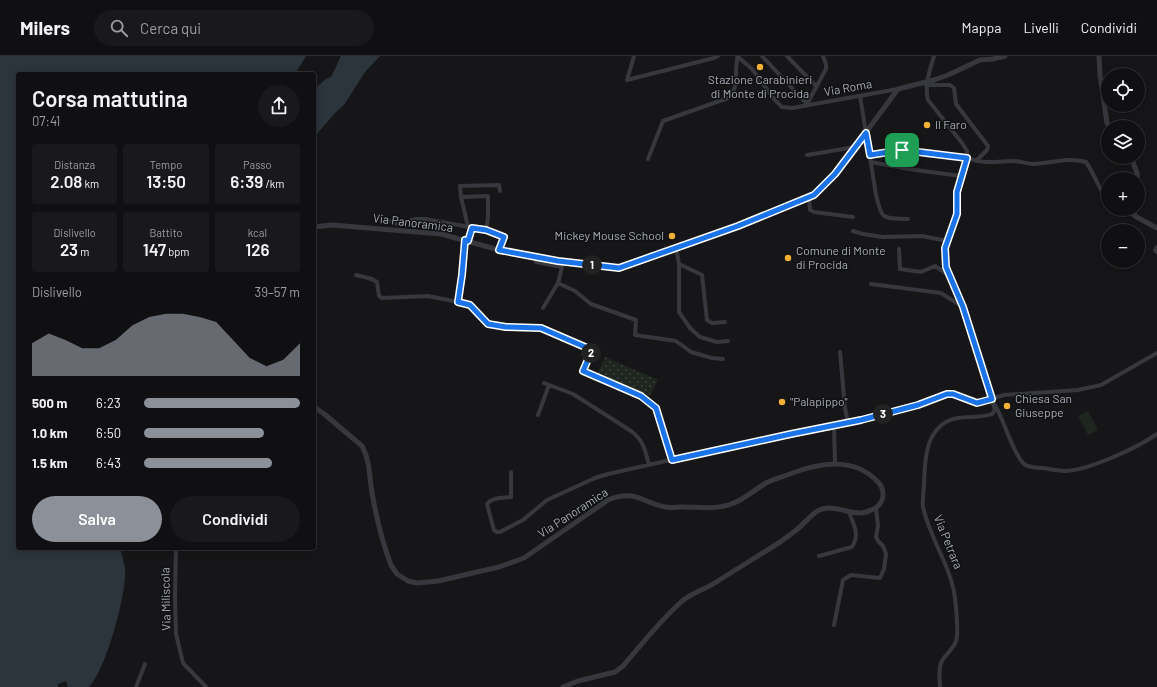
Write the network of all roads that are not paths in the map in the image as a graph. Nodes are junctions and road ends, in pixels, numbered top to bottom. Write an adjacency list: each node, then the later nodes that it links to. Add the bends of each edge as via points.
1 (634, 56): 2 (street, via 627,80)
2 (718, 56)
3 (738, 56): 15 (street, Via Roma, via 752,69 782,107); 22 (street, via 736,83 732,94 728,98 664,121)
4 (762, 56): 15 (street)
5 (788, 56): 12 (street)
6 (823, 56): 12 (street, via 826,69)
7 (934, 56): 11 (street)
8 (1005, 56): 10 (street, Via Roma, via 993,59)
9 (1099, 56): 16 (street)
10 (979, 58): 11 (street, Via Roma, bridge, via 948,75)
11 (924, 84): 13 (street, Via Roma); 21 (street, via 928,100 962,143 967,151); 23 (street, via 950,85 954,88 956,104 988,146)
12 (816, 86): 15 (street)
13 (898, 89): 14 (street, Via Roma); 17 (street, Via Panoramica)
14 (860, 96): 15 (street, Via Roma); 17 (street)
15 (806, 105)
16 (1107, 120)
17 (866, 133): 18 (street, Via Panoramica); 20 (street)
18 (855, 147): 19 (street); 29 (street, Via Panoramica, via 835,174)
19 (807, 155)
20 (870, 155): 21 (street, via 902,150); 24 (street)
21 (967, 158): 23 (street); 25 (street)
22 (648, 159)
23 (976, 161): 27 (street, via 1033,164 1080,160 1086,162 1092,170)
24 (871, 162): 25 (street); 33 (street, via 882,215 887,218)
25 (961, 176): 40 (street, via 957,192 957,214)
26 (500, 191): 28 (street, via 499,185 460,186)
27 (1101, 192)
28 (461, 197): 35 (street); 37 (street, via 488,196)
29 (809, 197): 32 (street, via 810,210 814,212); 41 (street, Via Panoramica, via 738,226)
30 (1135, 216): 36 (street)
31 (377, 217): 35 (street, via 398,224 416,219)
32 (853, 217)
33 (908, 219)
34 (316, 227): 39 (street, Via Panoramica, via 332,225 441,234)
35 (470, 228): 37 (street); 39 (street)
36 (1157, 228)
37 (486, 230): 44 (street, via 504,237)
38 (853, 231): 40 (street, via 883,237 922,236)
39 (467, 241): 44 (street, Via Panoramica); 52 (street)
40 (947, 241): 49 (street, via 946,267)
41 (676, 247): 46 (street, Via Panoramica, via 619,268); 47 (street)
42 (1157, 247): 45 (street)
43 (899, 249): 49 (street, via 900,270 921,272 935,266)
44 (499, 250): 46 (street, Via Panoramica)
45 (1157, 252)
46 (537, 257): 50 (street, via 536,262 562,267)
47 (678, 264): 55 (street, via 702,274 707,320 712,323); 56 (street, via 679,312 700,337 717,342)
48 (356, 275): 52 (street, via 377,282 379,296 382,298 428,296)
49 (950, 276): 53 (street)
50 (558, 283): 54 (street); 59 (street, via 575,291 591,304 636,320 635,335 676,341 692,352)
51 (871, 284): 53 (street, via 941,293)
52 (458, 302): 68 (street, via 470,305 488,324 541,328 592,350 583,371 641,396 656,408)
53 (963, 307): 62 (street)
54 (543, 308)
55 (725, 322)
56 (728, 341)
57 (840, 352): 65 (street)
58 (1157, 353): 62 (street, via 1101,385 1078,390 1004,395)
59 (723, 359)
60 (544, 382): 61 (street)
61 (549, 385): 64 (street); 70 (street, via 573,394 638,436)
62 (992, 399): 65 (street, via 977,403 947,394 918,405); 67 (street, via 1017,456 1024,464 1037,468 1065,471 1095,464); 81 (street, Via Petrara, via 995,410 992,414 956,418 940,426 930,439 925,457 923,506 934,540 952,581 955,599 956,642 940,664)
63 (316, 408): 69 (street, Via Panoramica, via 362,446 369,464 373,502 390,565 397,574 417,583 438,581 499,567 524,558 616,497 637,496 667,508 719,507 742,500 772,480 815,465)
64 (538, 415)
65 (848, 423): 66 (street)
66 (834, 426): 68 (street); 69 (street)
67 (1157, 434)
68 (672, 460): 70 (street)
69 (835, 463): 72 (street, Via Panoramica, via 864,471 880,484 883,498)
70 (649, 465): 71 (street, via 595,478 547,500 523,520 497,532 494,530 487,504 494,499 511,497)
71 (511, 472)
72 (876, 508): 73 (street, via 866,513); 76 (street, via 876,537 884,546 886,554 884,569 880,578 851,575 843,580)
73 (848, 512): 75 (street, via 856,529 856,542 852,547); 80 (street, via 830,508 817,512 763,553 681,601 616,672)
74 (176, 550): 79 (street, Via Miliscola, via 176,634 183,663)
75 (819, 556)
76 (834, 625)
77 (145, 664): 78 (street)
78 (136, 687)
79 (206, 687)
80 (563, 687)
81 (940, 687)

